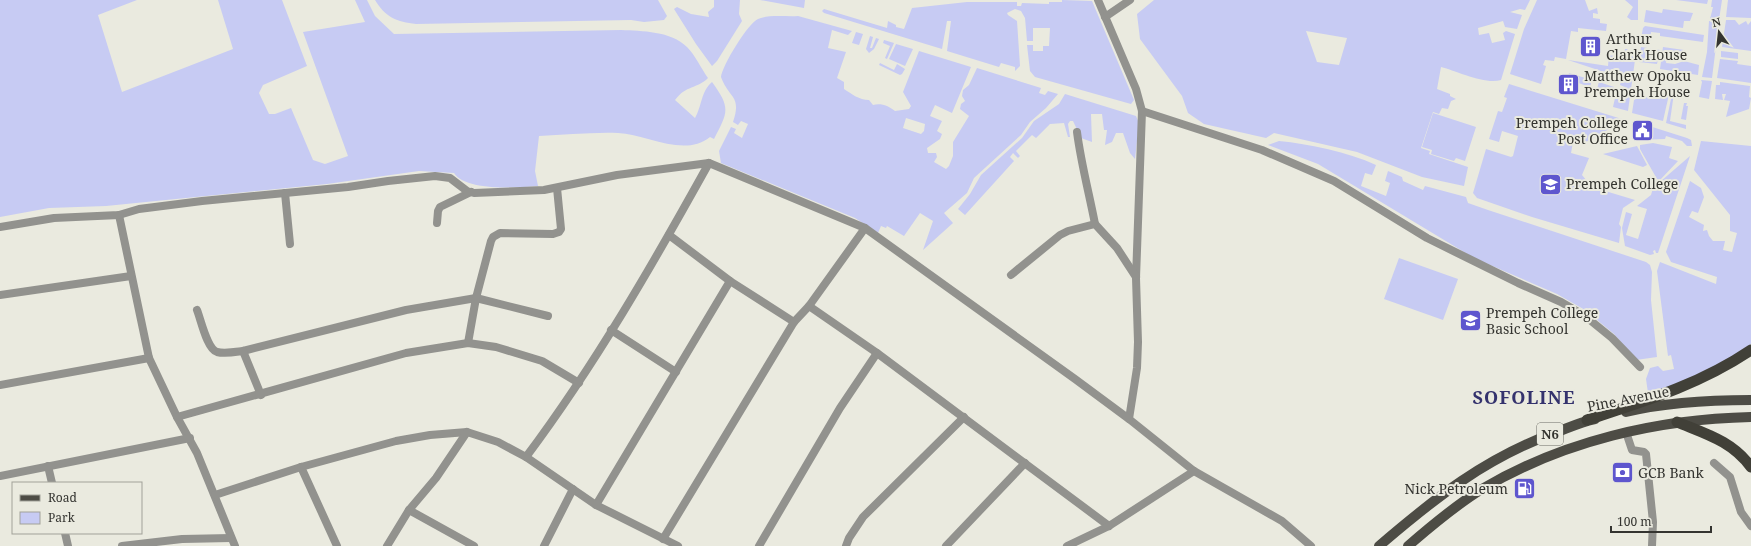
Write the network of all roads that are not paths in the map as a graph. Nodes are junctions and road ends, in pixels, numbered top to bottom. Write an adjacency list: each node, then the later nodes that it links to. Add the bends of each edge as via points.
1 (1098, 0): 3 (street)
2 (1130, 0): 3 (street)
3 (1105, 16): 4 (street, via 1136,89)
4 (1142, 111): 19 (street); 33 (street, via 1262,150 1334,181 1427,238 1585,316)
5 (1077, 132): 12 (street)
6 (709, 163): 7 (street, via 617,175); 14 (street); 15 (street)
7 (556, 188): 8 (street, via 526,192); 22 (street, via 561,229 559,232 496,235 491,241)
8 (471, 192): 9 (street, via 450,178 435,176); 11 (street, via 440,207)
9 (285, 193): 10 (street, via 139,209); 16 (street)
10 (119, 215): 13 (street, via 54,218); 18 (street)
11 (437, 223)
12 (1095, 224): 17 (street, via 1060,235); 19 (street, via 1117,248)
13 (0, 227)
14 (865, 228): 23 (street); 42 (street)
15 (669, 235): 20 (street); 27 (street)
16 (290, 244)
17 (1011, 275)
18 (131, 276): 21 (street); 32 (street)
19 (1136, 278): 42 (street, via 1137,368)
20 (730, 281): 26 (street); 34 (street)
21 (0, 294)
22 (476, 298): 25 (street); 28 (street); 30 (street, via 406,310)
23 (809, 306): 26 (street); 31 (street)
24 (197, 310): 30 (street, via 210,347 218,353)
25 (548, 316)
26 (794, 322): 64 (street)
27 (611, 330): 34 (street); 35 (street)
28 (468, 343): 35 (street, via 496,347 542,361); 37 (street, via 406,353)
29 (1751, 350): 43 (highway, via 1727,366 1686,387)
30 (243, 351): 37 (street)
31 (877, 353): 40 (street); 74 (street, via 840,408)
32 (149, 358): 36 (street); 39 (street)
33 (1640, 366)
34 (676, 372): 59 (street)
35 (579, 383): 48 (street)
36 (0, 385)
37 (261, 395): 39 (street)
38 (1751, 400): 43 (main road, Pine Avenue / N6, via 1709,400 1649,406)
39 (176, 417): 47 (street)
40 (964, 417): 49 (street); 75 (street, via 863,517)
41 (1751, 417): 44 (main road)
42 (1129, 419): 54 (street)
43 (1587, 420): 79 (main road, Pine Avenue / N6, via 1532,441 1490,462 1458,482)
44 (1677, 422): 46 (main road, N6); 53 (highway, via 1726,443 1742,455)
45 (467, 432): 48 (street, via 490,439); 52 (street, via 396,440); 60 (street, via 436,478)
46 (1626, 432): 80 (main road, N6, via 1585,443 1517,470 1453,509); 81 (street, via 1632,450 1646,454 1653,522)
47 (190, 438): 51 (street); 58 (street)
48 (526, 457): 57 (street)
49 (1025, 463): 61 (street); 76 (street)
50 (1714, 463): 62 (street, via 1723,468 1730,477 1738,504)
51 (48, 466): 55 (street); 56 (street)
52 (301, 467): 58 (street); 69 (street)
53 (1751, 467)
54 (1194, 471): 61 (street); 78 (street, via 1282,521)
55 (0, 476)
56 (52, 482)
57 (573, 489): 59 (street); 72 (street)
58 (215, 495): 65 (street)
59 (596, 505): 64 (street)
60 (409, 510): 66 (street); 70 (street)
61 (1109, 526): 77 (street)
62 (1751, 526)
63 (65, 534): 67 (street)
64 (663, 539): 73 (street)
65 (233, 542): 68 (street, via 182,540)
66 (462, 543): 71 (street)
67 (68, 546)
68 (122, 546)
69 (337, 546)
70 (387, 546)
71 (474, 546)
72 (544, 546)
73 (678, 546)
74 (759, 546)
75 (846, 546)
76 (946, 546)
77 (1067, 546)
78 (1311, 546)
79 (1379, 546)
80 (1408, 546)
81 (1652, 546)

